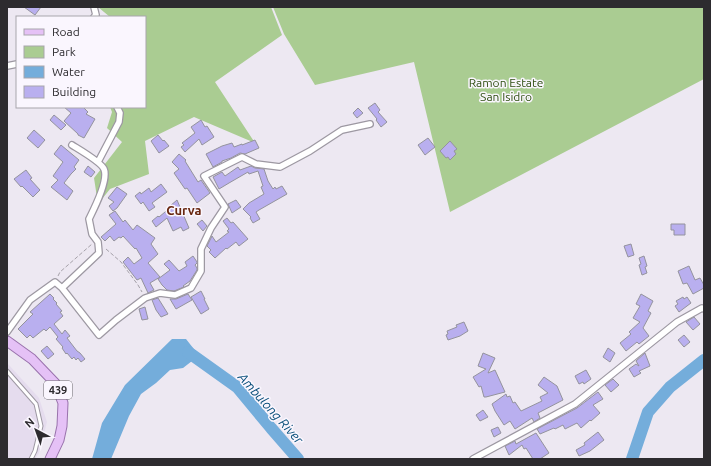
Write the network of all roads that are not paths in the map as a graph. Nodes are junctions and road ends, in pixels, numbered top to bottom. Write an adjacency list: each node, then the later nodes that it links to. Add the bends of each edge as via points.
1 (118, 108): 4 (street, via 119,122)
2 (370, 124): 5 (street, via 342,130 310,152 280,167 256,164 242,158 204,176 225,207 201,249 201,272 191,288 175,295 160,293 146,298 99,335)
3 (72, 145): 4 (street)
4 (98, 162): 5 (street, via 105,170 105,179 89,219 92,234 98,242 99,253)
5 (62, 288): 7 (street, via 55,282 30,300)
6 (704, 309): 12 (street, via 677,322 575,404)
7 (7, 332)
8 (7, 341): 11 (main road, 439, via 32,359 55,383 63,403 59,440)
9 (7, 371): 10 (lane, via 36,404 41,426)
10 (31, 459)
11 (50, 459)
12 (472, 459)

